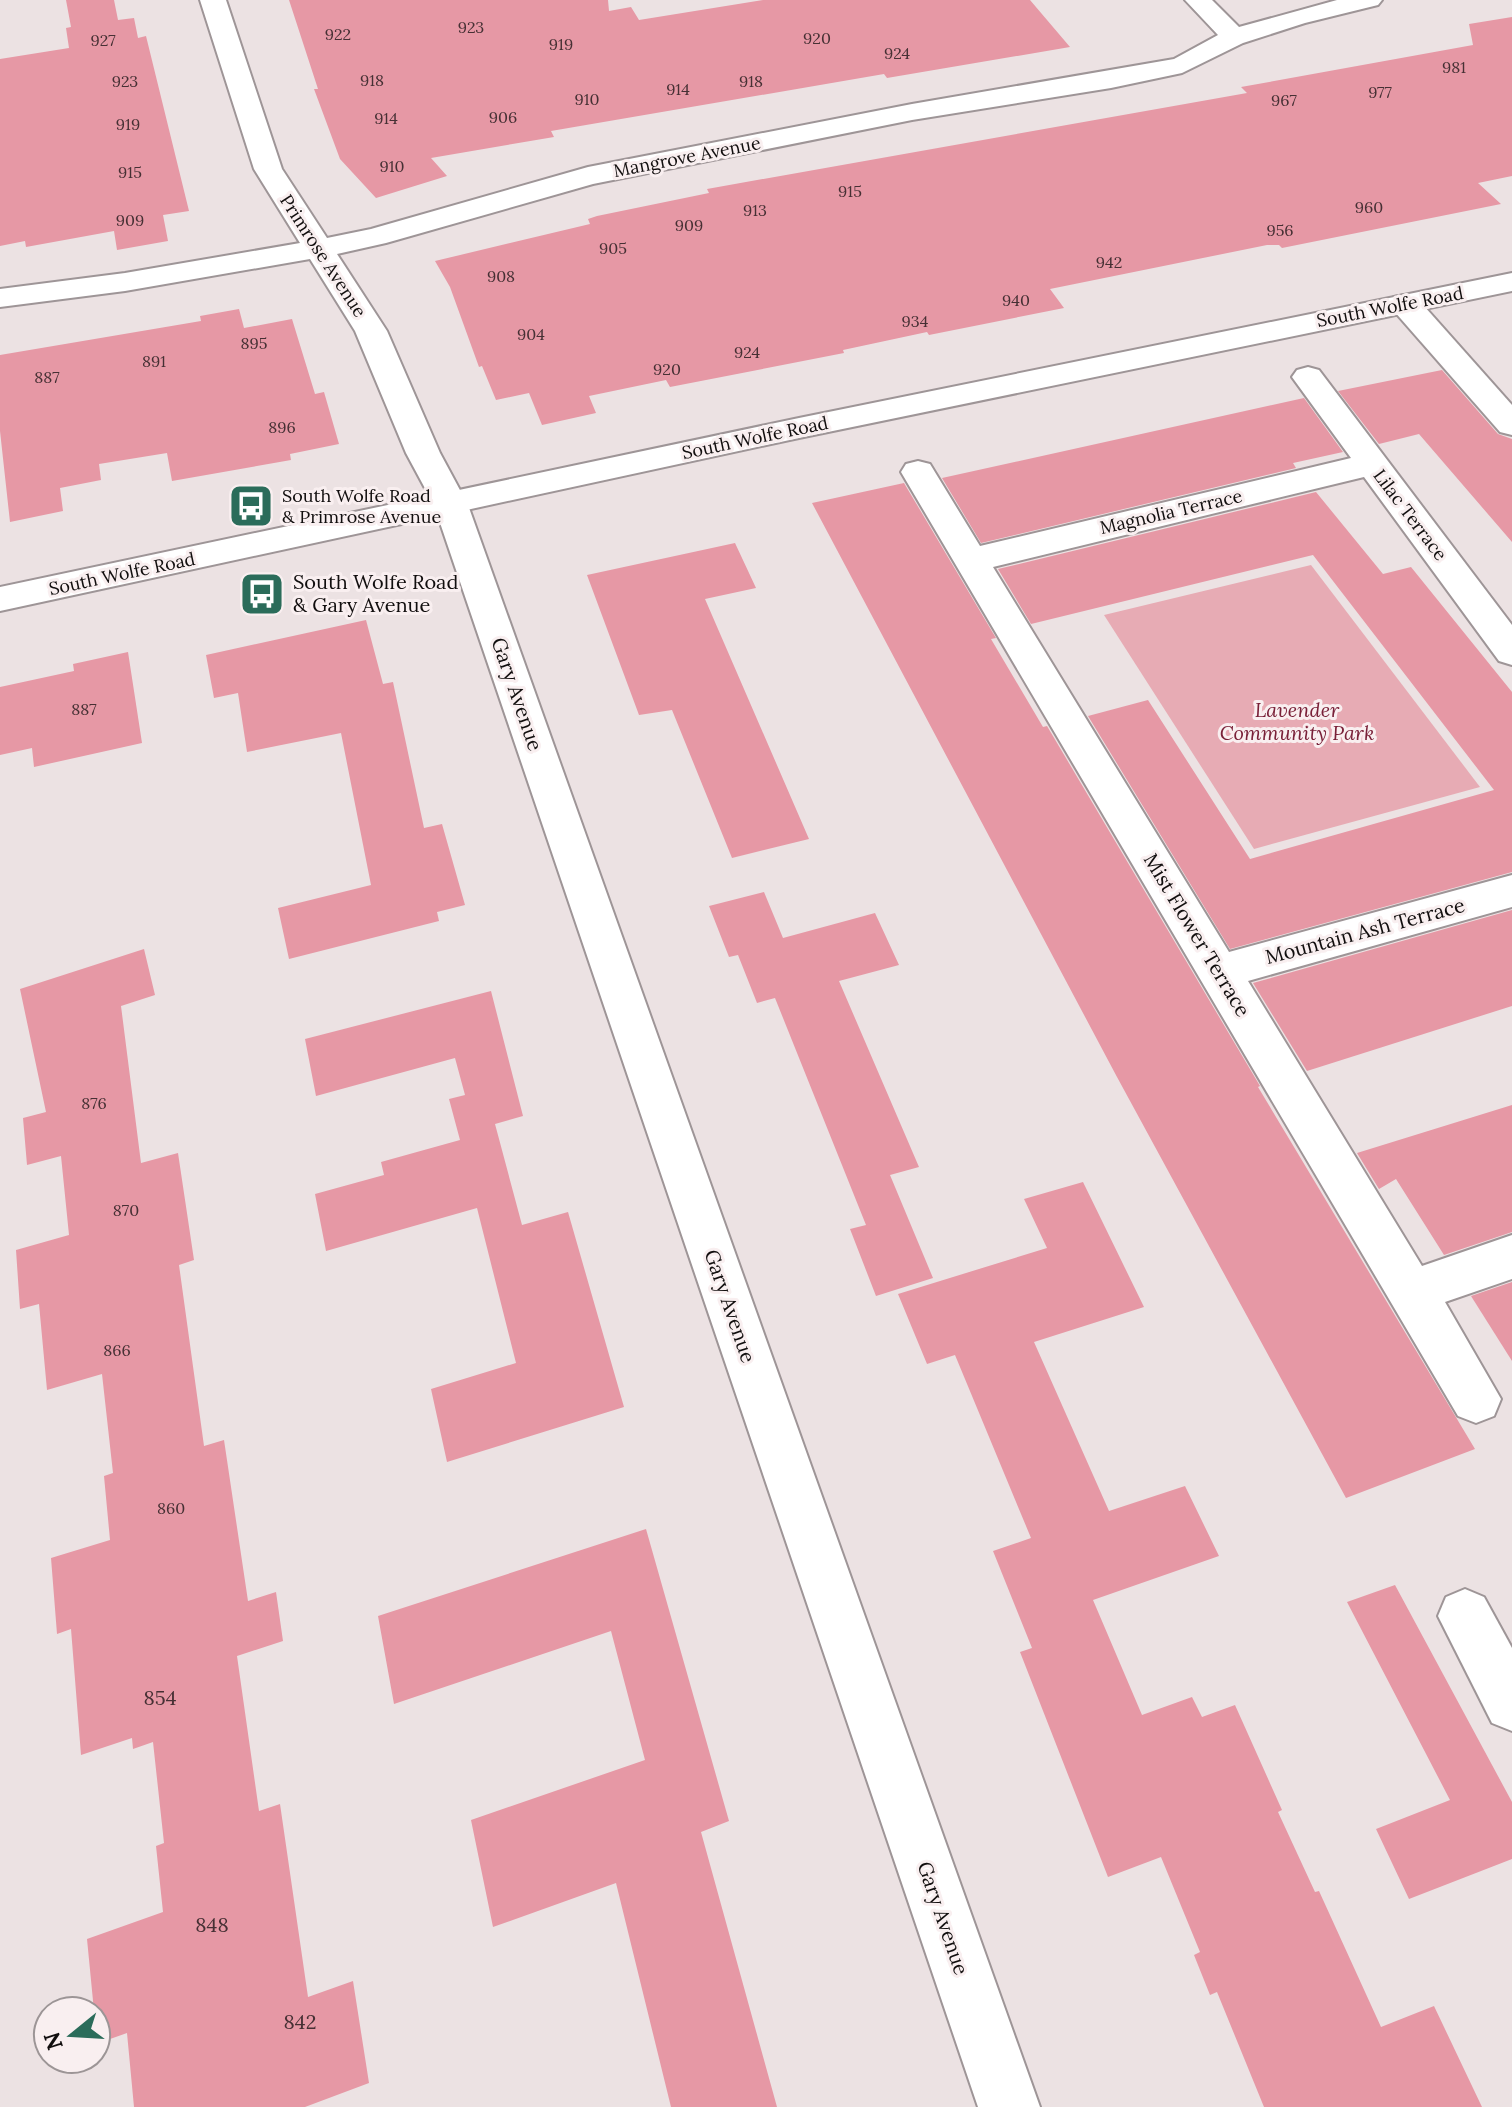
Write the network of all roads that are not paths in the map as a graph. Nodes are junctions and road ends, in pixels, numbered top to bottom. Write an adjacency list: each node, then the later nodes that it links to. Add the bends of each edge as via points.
1 (213, 0): 5 (street, Primrose Avenue, via 268,169)
2 (1198, 0): 4 (street)
3 (1369, 0): 4 (street, Mangrove Avenue)
4 (1234, 37): 5 (street, Mangrove Avenue, via 1182,65 588,176)
5 (317, 249): 7 (street, Mangrove Avenue); 13 (street, Primrose Avenue, via 371,331)
6 (1512, 282): 8 (street, South Wolfe Road)
7 (0, 298)
8 (1405, 304): 10 (street); 13 (street, South Wolfe Road)
9 (1308, 377): 11 (street, Lilac Terrace)
10 (1512, 425)
11 (1372, 464): 14 (street, Magnolia Terrace); 16 (street, Lilac Terrace)
12 (918, 472): 14 (street, Mist Flower Terrace)
13 (451, 505): 15 (street, South Wolfe Road); 24 (street, Gary Avenue)
14 (971, 560): 18 (street, Mist Flower Terrace)
15 (0, 599)
16 (1512, 652)
17 (1512, 891): 18 (street, Mountain Ash Terrace)
18 (1219, 972): 20 (street, Mist Flower Terrace)
19 (1512, 1257): 20 (street)
20 (1411, 1292): 21 (street, Mist Flower Terrace)
21 (1476, 1399)
22 (1465, 1616): 23 (street)
23 (1512, 1703)
24 (1009, 2107)

